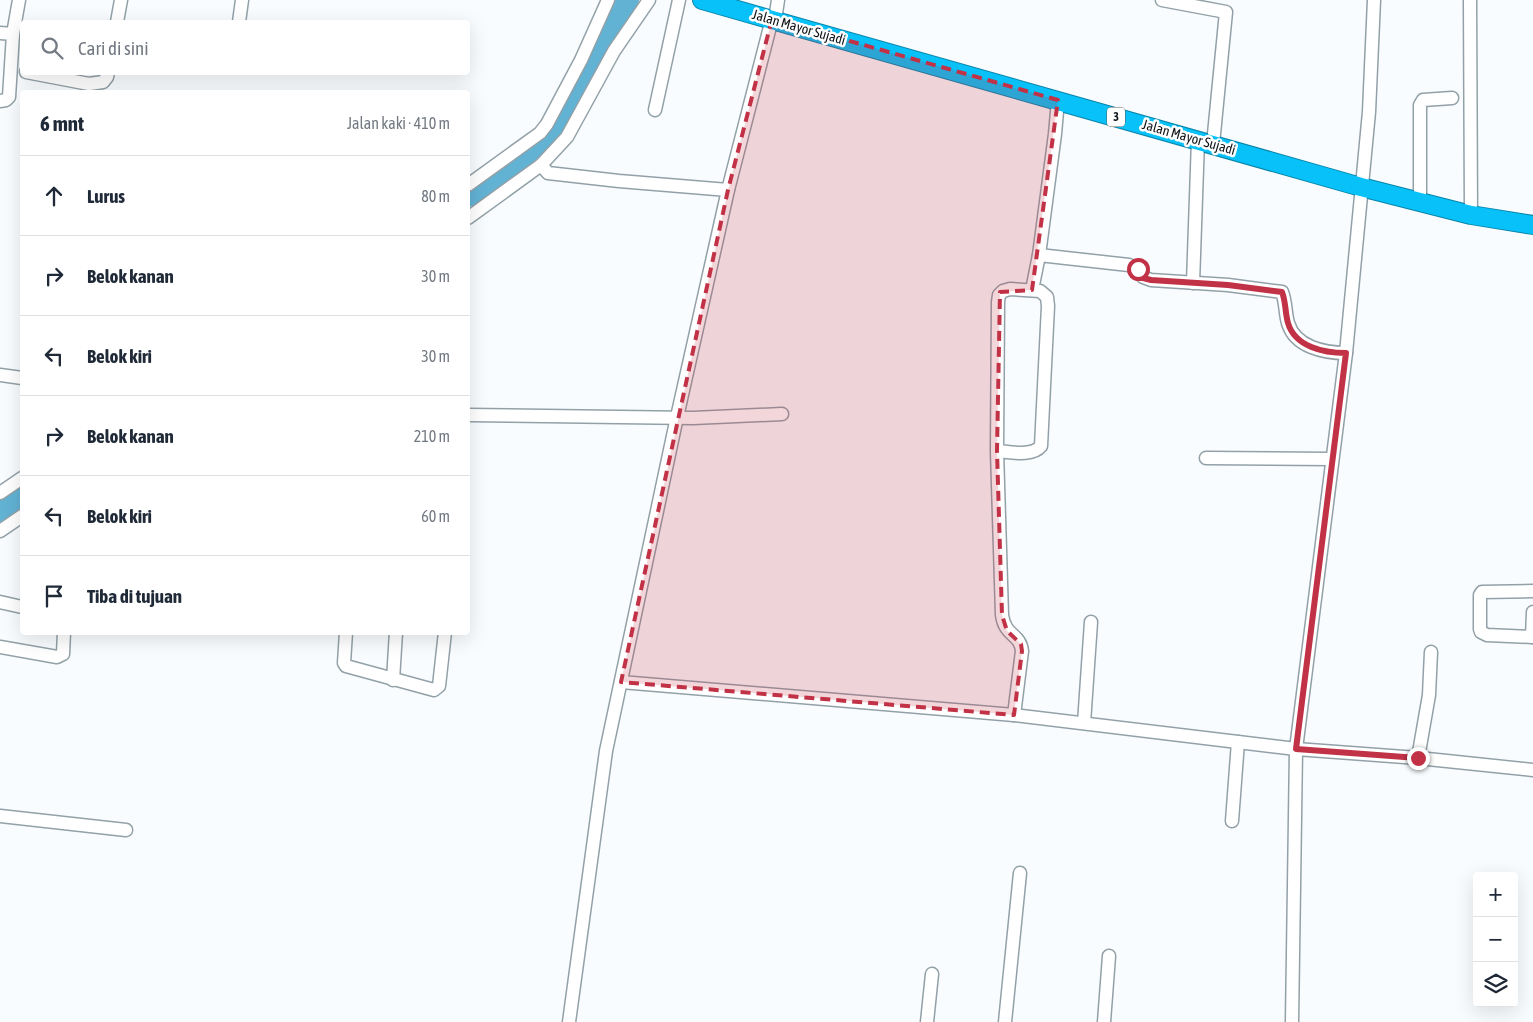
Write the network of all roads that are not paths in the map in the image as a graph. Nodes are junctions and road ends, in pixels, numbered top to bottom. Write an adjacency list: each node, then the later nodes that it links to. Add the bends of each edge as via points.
1 (19, 0): 15 (street)
2 (121, 0): 12 (street)
3 (242, 0): 13 (street)
4 (608, 0): 25 (street, via 547,124)
5 (649, 0): 24 (street, via 614,51 567,137)
6 (679, 0): 22 (street)
7 (702, 0): 14 (highway, Jalan Mayor Sujadi / 3)
8 (778, 0): 14 (street)
9 (1162, 0): 23 (street, via 1226,12)
10 (1374, 0): 26 (street, via 1369,112)
11 (1470, 0): 29 (street)
12 (117, 20)
13 (239, 20)
14 (773, 20): 20 (highway, Jalan Mayor Sujadi / 3); 27 (street)
15 (6, 34): 16 (street)
16 (16, 71): 21 (street, via 9,97)
17 (42, 75): 18 (street, via 89,84 103,82)
18 (107, 75)
19 (1452, 98): 28 (street, via 1423,100 1420,105)
20 (1058, 100): 23 (highway, Jalan Mayor Sujadi / 3); 32 (street)
21 (0, 101)
22 (655, 110)
23 (1206, 142): 26 (highway, Jalan Mayor Sujadi / 3); 33 (street)
24 (541, 165): 27 (street, via 548,173); 30 (street)
25 (470, 183)
26 (1361, 187): 28 (highway, Jalan Mayor Sujadi / 3); 35 (street)
27 (728, 190): 40 (street)
28 (1420, 202): 29 (highway, Jalan Mayor Sujadi / 3)
29 (1471, 215): 31 (highway, Jalan Mayor Sujadi / 3)
30 (470, 217)
31 (1533, 225)
32 (1039, 255): 33 (street, via 1130,266 1138,269 1143,278); 34 (street)
33 (1193, 283): 35 (street, via 1282,292 1288,324 1300,342 1327,353)
34 (1032, 290): 41 (street, via 1010,289 1000,295); 41 (street, via 1044,293 1048,306 1041,446 1030,452)
35 (1346, 353): 43 (street)
36 (0, 375): 37 (street)
37 (20, 378)
38 (782, 414): 40 (street)
39 (470, 415): 40 (street)
40 (677, 417): 61 (street)
41 (997, 452): 62 (street, via 1003,623 1022,644)
42 (1206, 458): 43 (street)
43 (1332, 460): 65 (street)
44 (20, 479): 45 (street)
45 (0, 493)
46 (20, 517): 47 (street)
47 (0, 531)
48 (1533, 591): 57 (street, via 1485,590 1480,595 1481,632)
49 (0, 602): 50 (street)
50 (20, 607)
51 (1533, 612): 57 (street)
52 (1092, 622): 63 (street)
53 (64, 635): 58 (street, via 60,657)
54 (346, 635): 60 (street, via 344,665)
55 (396, 635): 60 (street)
56 (445, 635): 60 (street, via 438,688 434,690)
57 (1533, 637)
58 (0, 647)
59 (1431, 652): 66 (street, via 1429,695)
60 (393, 680)
61 (621, 682): 62 (street); 74 (street, via 606,751)
62 (1014, 715): 63 (street)
63 (1084, 724): 64 (street)
64 (1238, 742): 65 (street); 69 (street)
65 (1296, 749): 66 (street); 78 (street)
66 (1418, 758): 67 (street)
67 (1533, 770)
68 (0, 816): 70 (street)
69 (1232, 821)
70 (126, 830)
71 (1020, 873): 76 (street)
72 (1109, 956): 77 (street)
73 (932, 974): 75 (street)
74 (569, 1022)
75 (927, 1022)
76 (1005, 1022)
77 (1104, 1022)
78 (1292, 1022)

